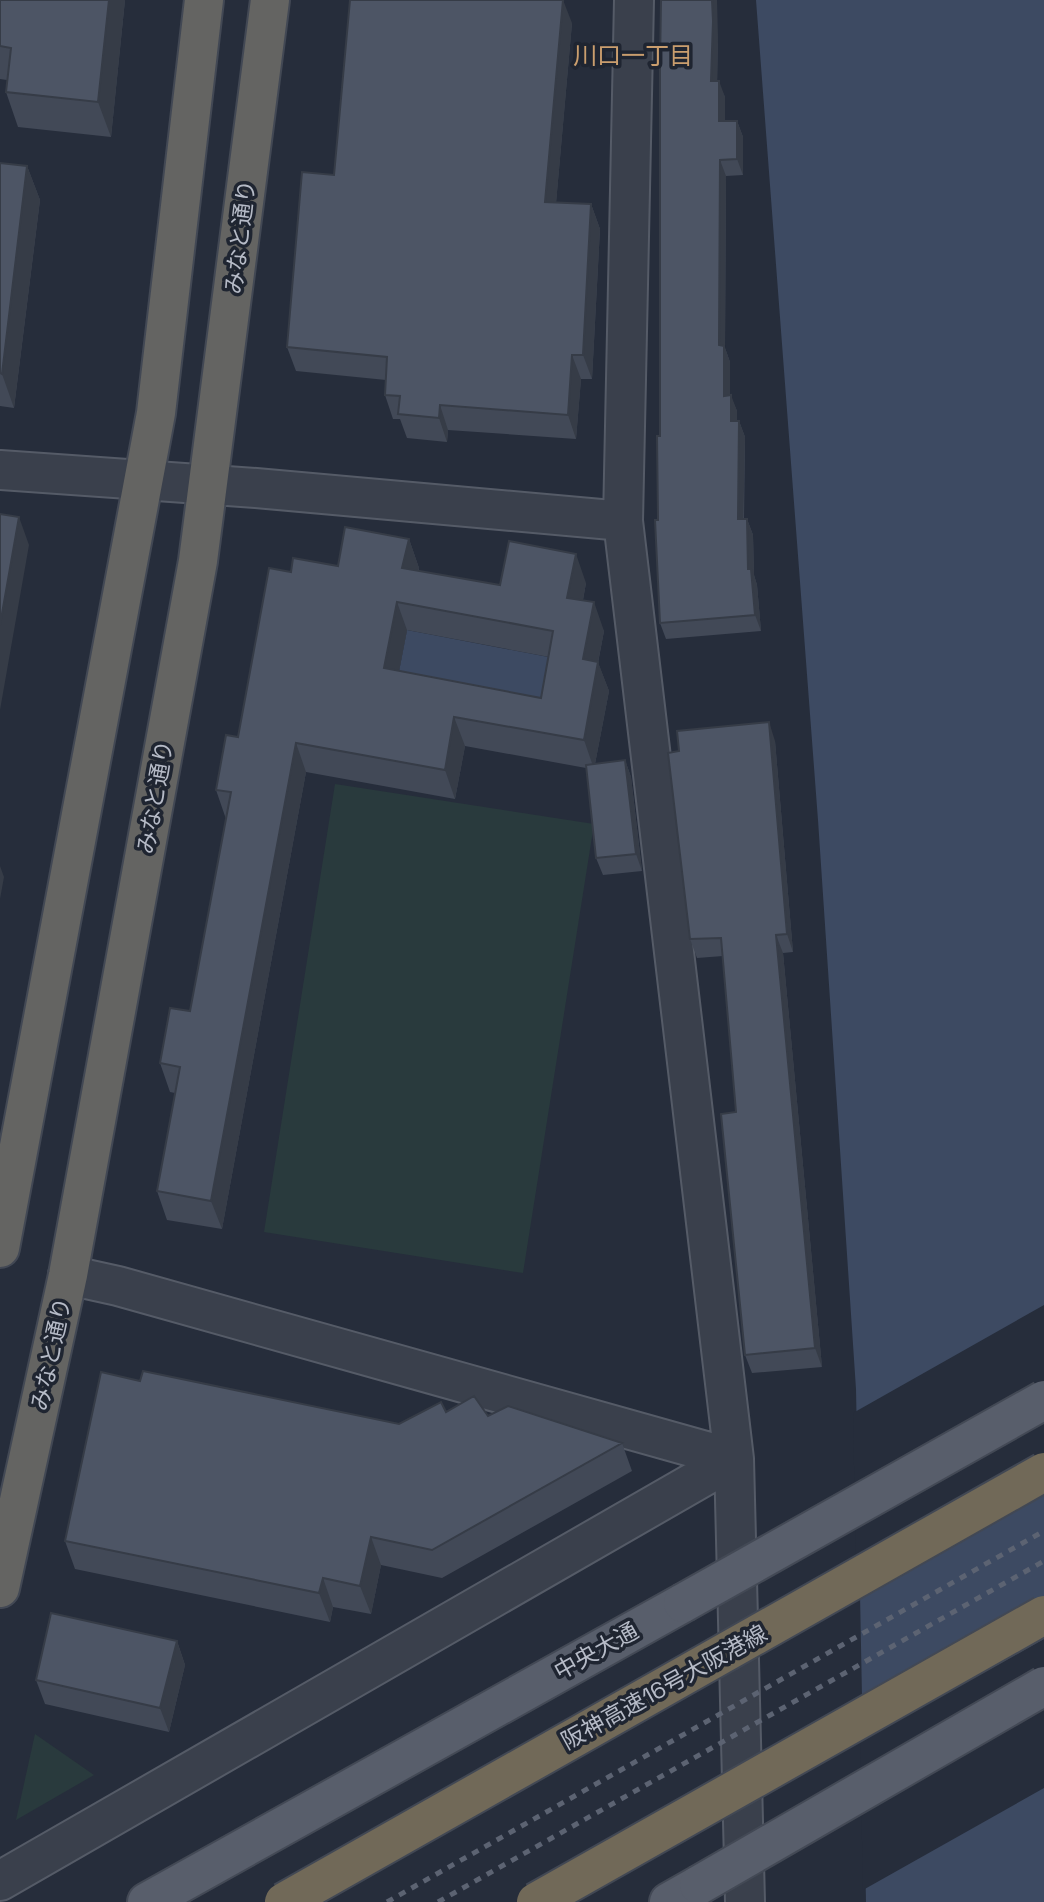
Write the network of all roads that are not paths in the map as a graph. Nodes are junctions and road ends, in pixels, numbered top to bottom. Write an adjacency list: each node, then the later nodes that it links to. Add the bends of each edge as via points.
1 (204, 0): 5 (highway)
2 (270, 0): 6 (highway, みなと通り)
3 (634, 0): 7 (street)
4 (0, 470): 5 (street)
5 (145, 480): 6 (street); 8 (highway)
6 (206, 486): 7 (street); 9 (highway, みなと通り, via 198,561)
7 (623, 522): 11 (street)
8 (0, 1248)
9 (68, 1275): 11 (street); 13 (highway, みなと通り)
10 (1044, 1400): 18 (main road, 中央大通, bridge)
11 (734, 1459): 16 (street); 21 (street)
12 (1044, 1472): 19 (highway, 阪神高速16号大阪港線, bridge)
13 (0, 1588)
14 (1044, 1615): 20 (highway, bridge)
15 (1044, 1686): 17 (main road, bridge)
16 (0, 1881)
17 (684, 1893)
18 (147, 1902)
19 (284, 1902)
20 (536, 1902)
21 (745, 1902)

